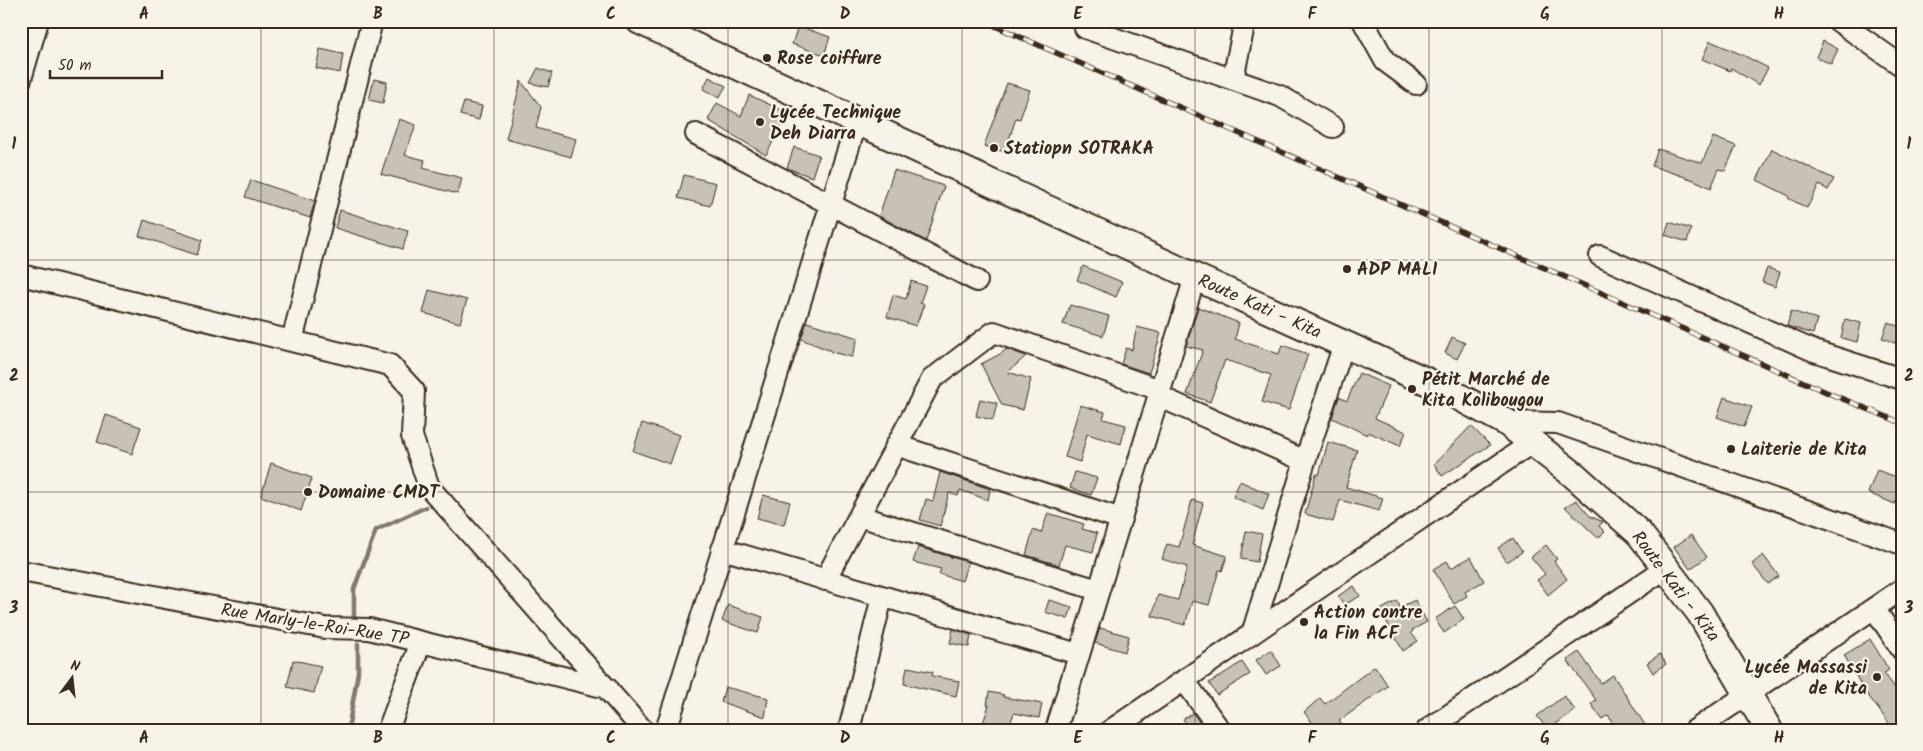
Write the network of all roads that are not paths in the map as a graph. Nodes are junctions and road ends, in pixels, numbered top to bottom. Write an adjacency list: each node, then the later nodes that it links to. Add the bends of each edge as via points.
1 (38, 21): 9 (street)
2 (372, 21): 20 (street)
3 (640, 21): 12 (main road, Route Kati - Kita)
4 (1245, 21): 10 (street)
5 (1363, 21): 11 (street, via 1385,61)
6 (1838, 21): 8 (street)
7 (1080, 24): 10 (street)
8 (1902, 66)
9 (21, 79)
10 (1233, 79): 13 (street, via 1280,96)
11 (1416, 84)
12 (857, 121): 15 (street); 18 (main road, Route Kati - Kita)
13 (1333, 127)
14 (696, 134): 15 (street)
15 (831, 205): 19 (street); 31 (street)
16 (1600, 256): 22 (street, via 1814,351)
17 (21, 275): 20 (street)
18 (1196, 277): 21 (main road, Route Kati - Kita); 23 (street)
19 (977, 281)
20 (292, 341): 44 (street, via 390,364 414,391 412,436 429,487)
21 (1344, 344): 24 (main road, Route Kati - Kita, via 1446,390); 27 (street)
22 (1902, 380)
23 (1159, 393): 26 (street, via 994,332 932,379); 27 (street); 29 (street)
24 (1506, 422): 25 (main road, Route Kati - Kita); 30 (street, via 1558,423)
25 (1533, 442): 32 (main road, Route Kati - Kita, via 1639,533); 39 (street)
26 (896, 445): 28 (street); 29 (street)
27 (1305, 461): 39 (street)
28 (859, 516): 34 (street); 36 (street)
29 (1121, 519): 36 (street)
30 (1902, 544)
31 (722, 549): 34 (street); 48 (street)
32 (1666, 568): 45 (main road, Route Kati - Kita, via 1700,613); 53 (street)
33 (21, 571): 40 (street, Rue Marly-le-Roi-Rue TP, via 325,628 369,629)
34 (825, 580): 37 (street)
35 (1902, 589): 38 (street)
36 (1098, 590): 42 (street)
37 (882, 597): 42 (street); 49 (street)
38 (1874, 608): 41 (street); 45 (street)
39 (1252, 634): 43 (street)
40 (421, 642): 44 (street, Rue Marly-le-Roi-Rue TP); 46 (street)
41 (1902, 650)
42 (1078, 654): 50 (street)
43 (1184, 680): 51 (street); 52 (street)
44 (607, 688): 47 (street)
45 (1749, 693): 54 (street); 55 (main road, Route Kati - Kita)
46 (388, 730)
47 (643, 730)
48 (666, 730)
49 (849, 730)
50 (1056, 730)
51 (1111, 730)
52 (1220, 730)
53 (1427, 730)
54 (1695, 730)
55 (1769, 730)

